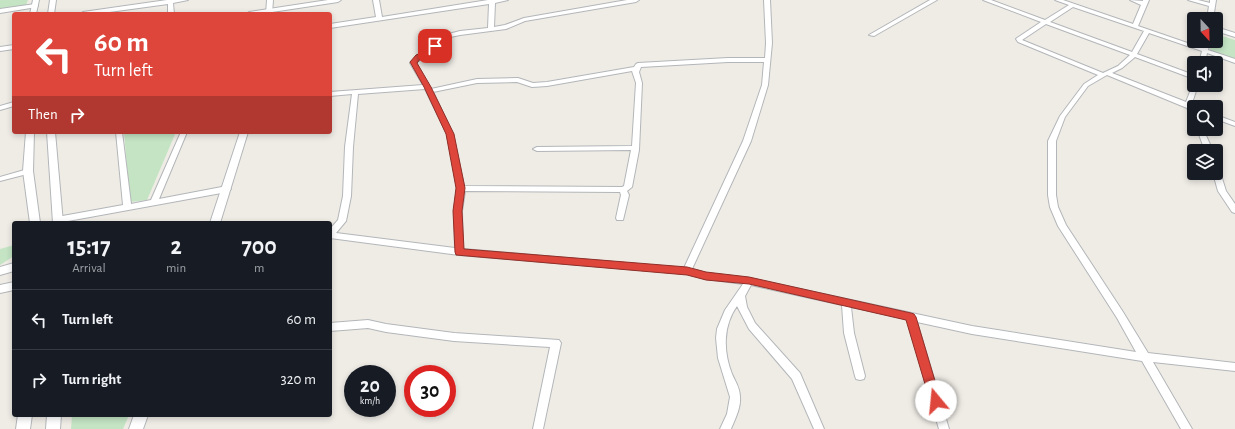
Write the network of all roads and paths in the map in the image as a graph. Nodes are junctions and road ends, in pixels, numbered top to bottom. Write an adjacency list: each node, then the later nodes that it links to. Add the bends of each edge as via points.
1 (52, 0): 25 (street)
2 (131, 0): 23 (street)
3 (185, 0): 16 (street)
4 (270, 0): 28 (street)
5 (338, 0): 28 (street)
6 (376, 0): 29 (street)
7 (505, 0): 17 (street)
8 (636, 0): 33 (street)
9 (767, 0): 44 (street)
10 (917, 0): 21 (street)
11 (934, 0): 21 (street)
12 (986, 0): 30 (street)
13 (1058, 0): 22 (street)
14 (1133, 0): 18 (street)
15 (1190, 0): 20 (street)
16 (170, 1): 23 (street); 27 (street)
17 (492, 1): 29 (street); 33 (street)
18 (1145, 2): 32 (street)
19 (35, 3): 24 (street)
20 (1213, 3)
21 (927, 4): 36 (street)
22 (1073, 5): 30 (street); 32 (street)
23 (131, 8): 26 (street)
24 (0, 11)
25 (51, 12)
26 (99, 12)
27 (171, 12)
28 (269, 12)
29 (379, 18): 31 (street)
30 (1044, 23): 42 (street); 47 (street, via 1019,39 1020,41)
31 (332, 26)
32 (1135, 26): 34 (street)
33 (491, 28): 49 (street, via 438,38 434,51 418,56 413,62)
34 (1147, 31): 41 (street); 42 (street)
35 (1223, 31): 37 (street)
36 (872, 35)
37 (1235, 35)
38 (12, 46): 40 (street)
39 (1206, 48): 41 (street)
40 (0, 49)
41 (1206, 51): 43 (street); 45 (street)
42 (1134, 55): 47 (street, via 1120,67); 48 (street)
43 (1204, 56)
44 (767, 60): 46 (street, via 638,65); 81 (street, via 765,85 747,141)
45 (1235, 61)
46 (636, 72): 49 (street, via 633,69 547,84 532,85 518,80 477,81); 62 (street, via 639,83)
47 (1105, 74): 53 (street); 90 (street, via 1086,85 1057,127 1052,141 1051,181 1054,207 1062,226)
48 (1187, 74)
49 (429, 89): 50 (street); 67 (street, via 450,134)
50 (355, 93): 51 (street); 77 (street, via 347,196 342,221)
51 (332, 94)
52 (12, 105): 54 (street)
53 (1187, 105)
54 (0, 108)
55 (1223, 120): 56 (street)
56 (1235, 124)
57 (30, 134): 64 (street)
58 (50, 134): 75 (street)
59 (119, 134): 71 (street)
60 (183, 134): 70 (street)
61 (243, 134): 68 (street)
62 (635, 148): 63 (street); 69 (street, via 628,186)
63 (537, 150)
64 (28, 171): 65 (street); 74 (street)
65 (0, 179)
66 (1219, 180): 72 (street)
67 (461, 188): 69 (street); 79 (street, via 458,211)
68 (227, 189): 70 (street); 76 (street)
69 (623, 190): 73 (street, via 625,195)
70 (154, 202): 71 (street)
71 (127, 207): 75 (street)
72 (1235, 212)
73 (620, 218)
74 (35, 221)
75 (57, 221)
76 (216, 221)
77 (332, 233)
78 (332, 235): 79 (street)
79 (459, 252): 81 (street)
80 (12, 268): 82 (street)
81 (687, 271): 83 (street)
82 (0, 272)
83 (749, 281): 86 (street); 87 (street)
84 (12, 286): 85 (street)
85 (0, 289)
86 (740, 296): 100 (street, via 723,322 721,346 725,368 735,396 729,423); 101 (street, via 742,307 752,326 796,376)
87 (846, 302): 88 (street); 92 (street, via 849,333)
88 (911, 317): 90 (street, via 972,330); 102 (street)
89 (332, 326): 99 (street, via 368,324 454,336 556,343)
90 (1145, 357): 91 (street); 103 (street)
91 (1235, 367)
92 (860, 376)
93 (25, 417): 96 (street)
94 (54, 417): 97 (street)
95 (140, 417): 98 (street)
96 (23, 429)
97 (53, 429)
98 (136, 429)
99 (538, 429)
100 (724, 429)
101 (819, 429)
102 (944, 429)
103 (1187, 429)

